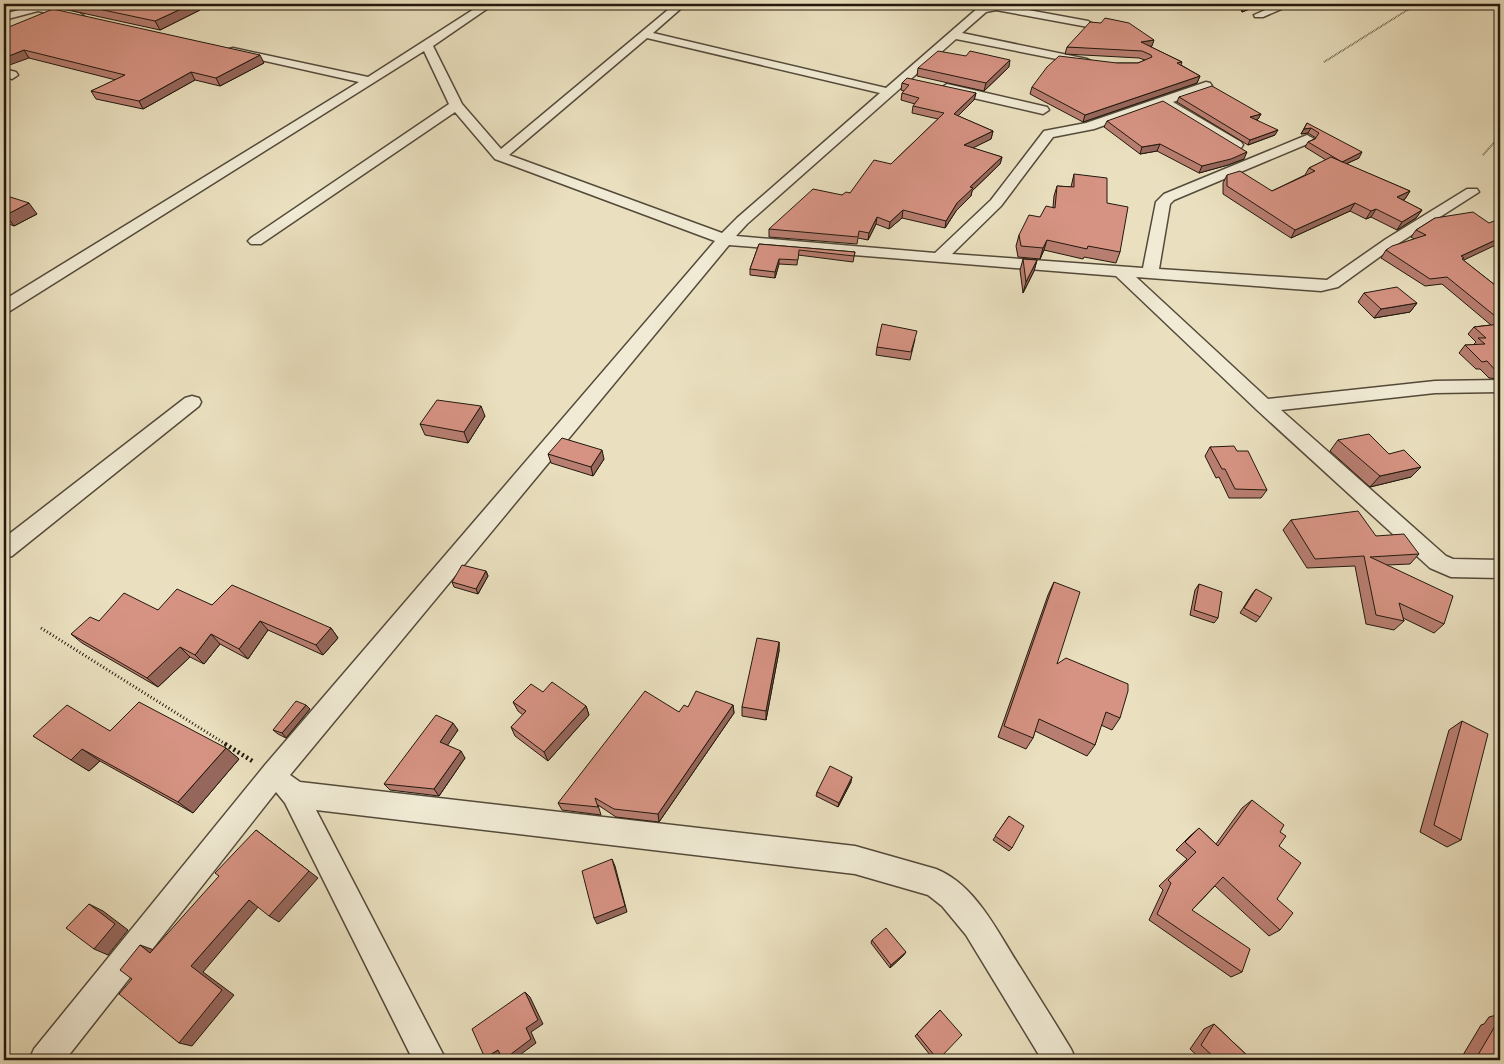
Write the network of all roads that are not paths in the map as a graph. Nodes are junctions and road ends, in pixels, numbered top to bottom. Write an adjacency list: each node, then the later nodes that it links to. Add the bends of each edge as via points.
1 (489, 4): 10 (street)
2 (681, 4): 8 (street)
3 (1288, 4): 4 (street)
4 (1259, 15)
5 (4, 17): 6 (street, via 38,8)
6 (88, 18)
7 (1088, 24): 9 (street, via 988,7 980,10)
8 (646, 35): 16 (street); 21 (street)
9 (953, 35): 12 (street); 13 (street)
10 (427, 45): 14 (street); 18 (street)
11 (222, 48): 14 (street)
12 (1100, 64)
13 (905, 79): 16 (street); 19 (street)
14 (367, 80): 29 (street)
15 (1206, 86): 17 (street)
16 (889, 92): 24 (street, via 742,221)
17 (1163, 101): 22 (street); 26 (street, via 1090,126 1049,134 996,203)
18 (456, 105): 21 (street); 25 (street)
19 (1043, 110)
20 (1307, 139): 22 (street)
21 (500, 156): 24 (street)
22 (1259, 160): 28 (street, via 1162,202)
23 (1472, 192): 28 (street, via 1391,242 1332,284 1321,286)
24 (726, 240): 26 (street); 35 (street)
25 (256, 241)
26 (939, 258): 27 (street)
27 (1120, 271): 28 (street); 32 (street)
28 (1150, 273)
29 (4, 307)
30 (1500, 386): 32 (street, via 1435,387)
31 (192, 402): 33 (street)
32 (1264, 406): 34 (street, via 1444,566)
33 (4, 550)
34 (1500, 569)
35 (284, 784): 36 (street); 37 (street); 38 (street, via 855,860 936,883 952,896 976,926)
36 (45, 1060)
37 (430, 1060)
38 (1060, 1060)

